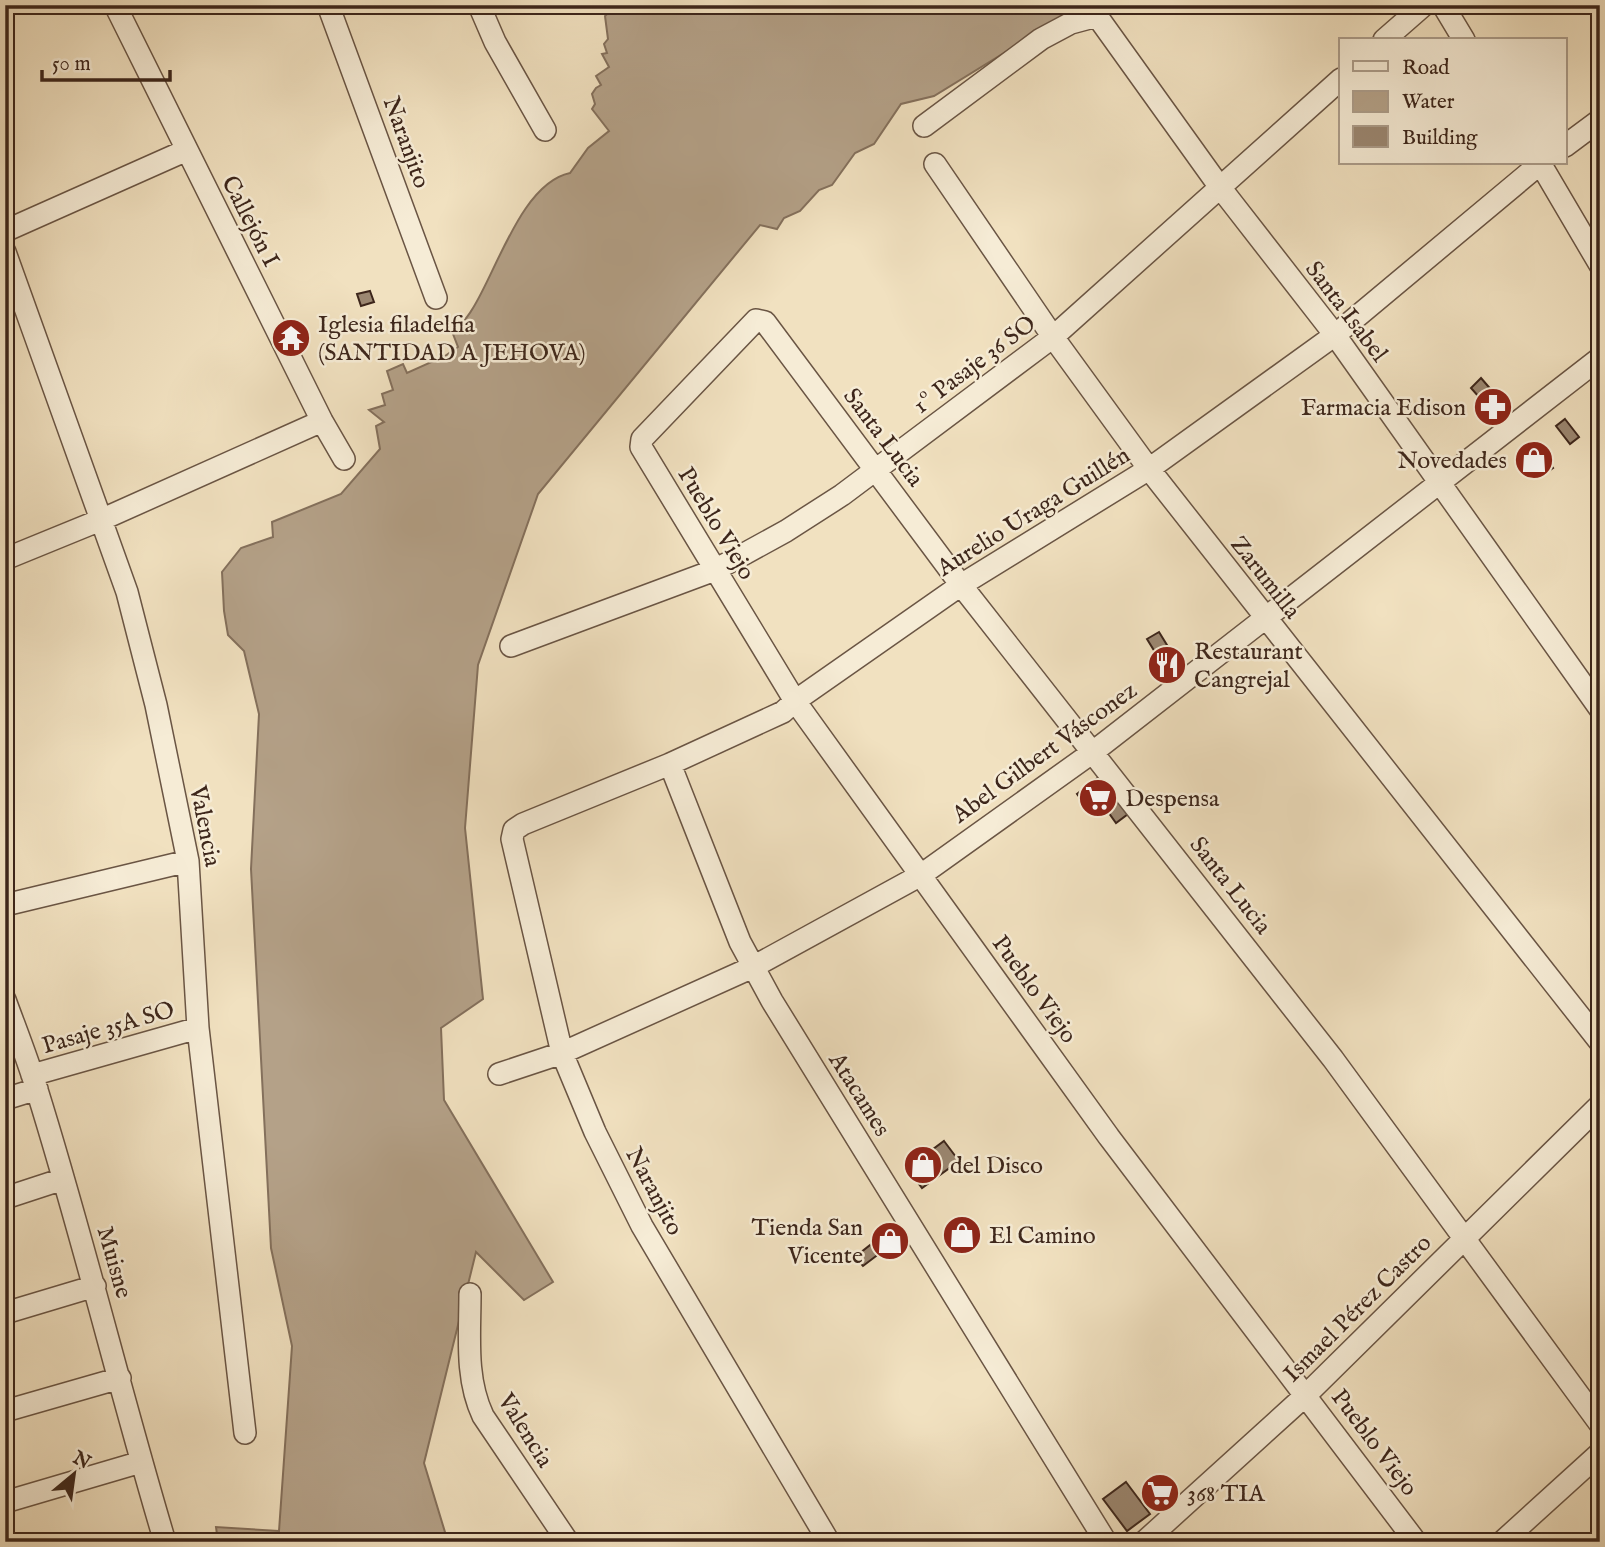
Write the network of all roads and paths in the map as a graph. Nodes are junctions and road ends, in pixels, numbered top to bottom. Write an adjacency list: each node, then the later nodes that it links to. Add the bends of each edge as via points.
1 (114, 5): 14 (street, Callejón I)
2 (328, 5): 22 (street, Naranjito)
3 (479, 5): 12 (street)
4 (1424, 5): 7 (street)
5 (1443, 5): 8 (street)
6 (1103, 10): 11 (street, via 1041,39); 18 (street, Santa Isabel)
7 (1386, 38)
8 (1463, 38)
9 (1339, 81): 18 (street, 1º Pasaje 36 SO)
10 (1600, 120): 13 (street)
11 (924, 126)
12 (545, 130)
13 (1566, 144)
14 (187, 150): 19 (street); 27 (street, Callejón I)
15 (935, 164): 25 (street, Zarumilla)
16 (1540, 164): 24 (street, Aurelio Uraga Guillén)
17 (1542, 164): 21 (street)
18 (1219, 186): 24 (street, Santa Isabel); 25 (street, 1º Pasaje 36 SO)
19 (5, 231)
20 (5, 252): 32 (street, Valencia)
21 (1600, 265)
22 (436, 298)
23 (760, 320): 30 (street, Santa Lucia); 34 (street, Pueblo Viejo, via 642,439 640,447)
24 (1335, 335): 29 (street, Aurelio Uraga Guillén); 31 (street, Santa Isabel)
25 (1053, 337): 29 (street, Zarumilla); 30 (street, 1º Pasaje 36 SO)
26 (1600, 358): 31 (street, Abel Gilbert Vásconez)
27 (322, 421): 28 (street, Callejón I); 32 (street)
28 (344, 459)
29 (1149, 469): 35 (street, Aurelio Uraga Guillén); 36 (street, Zarumilla)
30 (876, 471): 34 (street, 1º Pasaje 36 SO, via 786,531); 35 (street, Santa Lucia)
31 (1439, 484): 36 (street, Abel Gilbert Vásconez); 39 (street, Santa Isabel)
32 (103, 519): 33 (street); 43 (street, Valencia, via 146,667)
33 (5, 559)
34 (715, 570): 37 (street, 1º Pasaje 36 SO); 38 (street, Pueblo Viejo)
35 (961, 585): 38 (street, Aurelio Uraga Guillén); 40 (street, Santa Lucia)
36 (1264, 618): 40 (street, Abel Gilbert Vásconez); 49 (street, Zarumilla)
37 (511, 646)
38 (794, 701): 41 (street, Aurelio Uraga Guillén, via 781,714); 44 (street, Pueblo Viejo)
39 (1600, 709)
40 (1093, 752): 44 (street, Abel Gilbert Vásconez); 57 (street, Santa Lucia, via 1332,1059)
41 (670, 764): 42 (street, Aurelio Uraga Guillén, via 523,824); 46 (street, Atacames)
42 (512, 834): 50 (street, Naranjito)
43 (188, 862): 45 (street); 48 (street, Valencia)
44 (921, 875): 46 (street, Abel Gilbert Vásconez); 62 (street, Pueblo Viejo, via 1109,1137)
45 (5, 905)
46 (753, 967): 50 (street, Abel Gilbert Vásconez); 72 (street, Atacames)
47 (6, 1003): 52 (street, Muisne)
48 (198, 1028): 52 (street, Pasaje 35A SO); 65 (street, Valencia)
49 (1600, 1042)
50 (562, 1054): 51 (street, Abel Gilbert Vásconez); 71 (street, Naranjito, via 642,1226)
51 (499, 1074)
52 (35, 1082): 53 (street, Pasaje 35A SO); 55 (street, Muisne)
53 (5, 1099)
54 (1600, 1105): 57 (street, Ismael Pérez Castro)
55 (63, 1179): 56 (street); 58 (street, Muisne)
56 (5, 1198)
57 (1464, 1239): 62 (street, Ismael Pérez Castro); 64 (street, Santa Lucia)
58 (95, 1286): 60 (street); 61 (street, Muisne)
59 (470, 1294): 70 (street, Valencia, via 471,1378 477,1404)
60 (5, 1313)
61 (120, 1378): 63 (street); 67 (street, Muisne)
62 (1306, 1395): 73 (street, Ismael Pérez Castro); 74 (street, Pueblo Viejo)
63 (5, 1411)
64 (1600, 1424)
65 (245, 1433)
66 (1600, 1453): 75 (street)
67 (141, 1462): 68 (street); 69 (street, Muisne)
68 (5, 1503)
69 (165, 1542)
70 (568, 1542)
71 (828, 1542)
72 (1106, 1542)
73 (1144, 1542)
74 (1416, 1542)
75 (1502, 1542)

